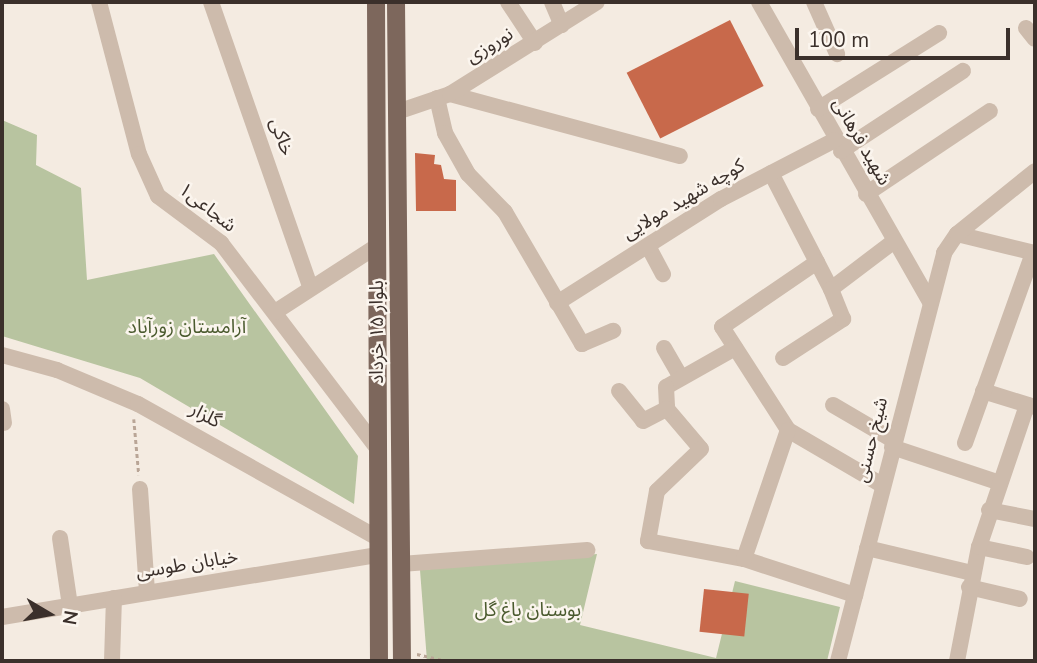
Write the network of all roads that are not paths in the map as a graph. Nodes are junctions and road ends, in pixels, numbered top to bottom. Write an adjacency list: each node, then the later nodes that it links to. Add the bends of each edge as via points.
1 (99, 2): 37 (street, شجاعی۱, via 139,154 158,196 221,243)
2 (211, 2): 33 (street, خاکی)
3 (376, 2): 25 (main road, بلوار ۱۵ خرداد)
4 (396, 2): 18 (main road, بلوار ۱۵ خرداد)
5 (508, 2): 12 (street)
6 (552, 2): 10 (street)
7 (597, 2): 10 (street, نوروزی)
8 (759, 2): 16 (street, شهید فرهانی)
9 (814, 2): 13 (street)
10 (562, 25): 12 (street, نوروزی)
11 (939, 33): 16 (street)
12 (535, 43): 15 (street, نوروزی)
13 (837, 54)
14 (963, 71): 19 (street, کوچه شهید مولایی)
15 (443, 96): 18 (street, نوروزی); 20 (street); 36 (street, via 445,133 468,174 505,212)
16 (818, 109): 19 (street, شهید فرهانی)
17 (990, 111): 23 (street)
18 (397, 112): 24 (main road, بلوار ۱۵ خرداد)
19 (838, 145): 22 (street, کوچه شهید مولایی); 23 (street, شهید فرهانی)
20 (680, 156)
21 (1035, 171): 26 (street)
22 (771, 173): 29 (street, کوچه شهید مولایی); 31 (street)
23 (866, 194): 27 (street, شهید فرهانی)
24 (398, 196): 25 (main road); 65 (main road, بلوار ۱۵ خرداد)
25 (377, 197): 28 (main road, بلوار ۱۵ خرداد)
26 (957, 234): 30 (street); 35 (street, شیخ حسنی, via 944,253)
27 (893, 242): 34 (street); 35 (street, شهید فرهانی)
28 (377, 246): 33 (street); 52 (main road, بلوار ۱۵ خرداد)
29 (648, 246): 32 (street); 36 (street, کوچه شهید مولایی)
30 (1034, 253): 45 (street)
31 (817, 262): 34 (street); 40 (street, via 722,327)
32 (663, 274)
33 (310, 287): 37 (street)
34 (831, 289): 42 (street, via 843,320)
35 (930, 302): 50 (street, شیخ حسنی)
36 (557, 303): 38 (street, via 582,344)
37 (275, 312): 52 (street, شجاعی۱)
38 (613, 331)
39 (664, 348): 43 (street)
40 (735, 348): 43 (street); 49 (street)
41 (2, 355): 59 (street, گلزار, via 57,370 133,402)
42 (783, 358)
43 (681, 378): 48 (street, via 666,387)
44 (619, 391): 48 (street, via 643,421)
45 (983, 391): 47 (street); 51 (street)
46 (833, 405): 50 (street)
47 (1031, 406): 53 (street)
48 (667, 409): 64 (street, via 701,449 657,491 648,541)
49 (788, 430): 54 (street); 64 (street)
50 (893, 443): 53 (street); 54 (street, شیخ حسنی)
51 (965, 443)
52 (378, 449): 59 (main road, بلوار ۱۵ خرداد)
53 (1000, 483): 56 (street)
54 (882, 485): 61 (street, شیخ حسنی)
55 (140, 489): 67 (street)
56 (989, 510): 57 (street); 60 (street)
57 (1035, 519)
58 (60, 538): 71 (street)
59 (378, 547): 67 (street, خیابان طوسی); 75 (main road, بلوار ۱۵ خرداد)
60 (979, 547): 63 (street); 66 (street)
61 (867, 548): 66 (street); 68 (street, شیخ حسنی)
62 (587, 550): 65 (street)
63 (1027, 556)
64 (744, 559): 68 (street)
65 (401, 564): 73 (main road, بلوار ۱۵ خرداد)
66 (971, 580): 70 (street); 77 (street)
67 (147, 593): 69 (street, خیابان طوسی)
68 (855, 595): 76 (street, شیخ حسنی)
69 (114, 598): 71 (street, خیابان طوسی); 74 (street)
70 (1020, 599)
71 (70, 606): 72 (street, خیابان طوسی)
72 (2, 617)
73 (402, 656)
74 (112, 661)
75 (379, 661)
76 (838, 661)
77 (957, 661)

